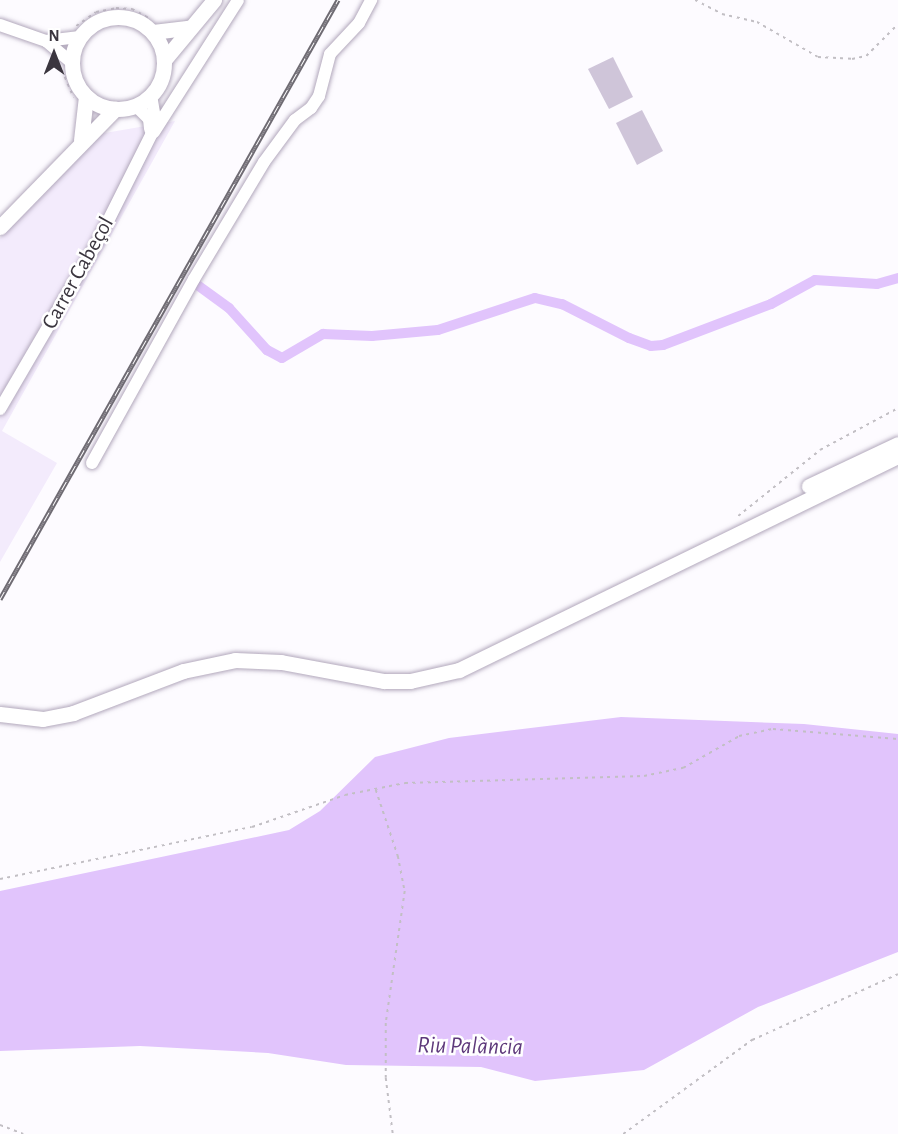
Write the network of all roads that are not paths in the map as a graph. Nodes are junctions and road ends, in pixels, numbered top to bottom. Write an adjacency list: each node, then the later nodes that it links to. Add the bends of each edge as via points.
1 (214, 0): 6 (main road)
2 (238, 0): 15 (street)
3 (371, 0): 22 (street, via 367,14 330,54 315,102 278,140 264,162)
4 (0, 25): 8 (street)
5 (155, 28): 6 (main road); 7 (main road, via 115,17); 9 (main road)
6 (187, 28): 9 (main road)
7 (76, 34): 8 (street); 10 (main road)
8 (46, 41): 10 (street)
9 (165, 60): 11 (main road, via 162,80)
10 (67, 63): 12 (main road)
11 (151, 96): 13 (main road); 15 (street, Carrer Cabeçol, via 155,118)
12 (80, 98): 14 (main road); 16 (main road)
13 (136, 106): 14 (main road); 15 (street, via 149,119)
14 (115, 109): 16 (main road)
15 (151, 135): 18 (street, Carrer Cabeçol, via 97,243)
16 (81, 140): 17 (main road)
17 (0, 227)
18 (0, 409)
19 (898, 444): 24 (main road, via 808,487)
20 (898, 451): 23 (main road, via 831,481)
21 (898, 456): 23 (main road)
22 (92, 463)
23 (793, 505): 24 (main road)
24 (670, 564): 25 (main road, via 545,630 459,670 437,676 384,681 281,662 235,660 183,671 73,713 43,719)
25 (0, 714)

